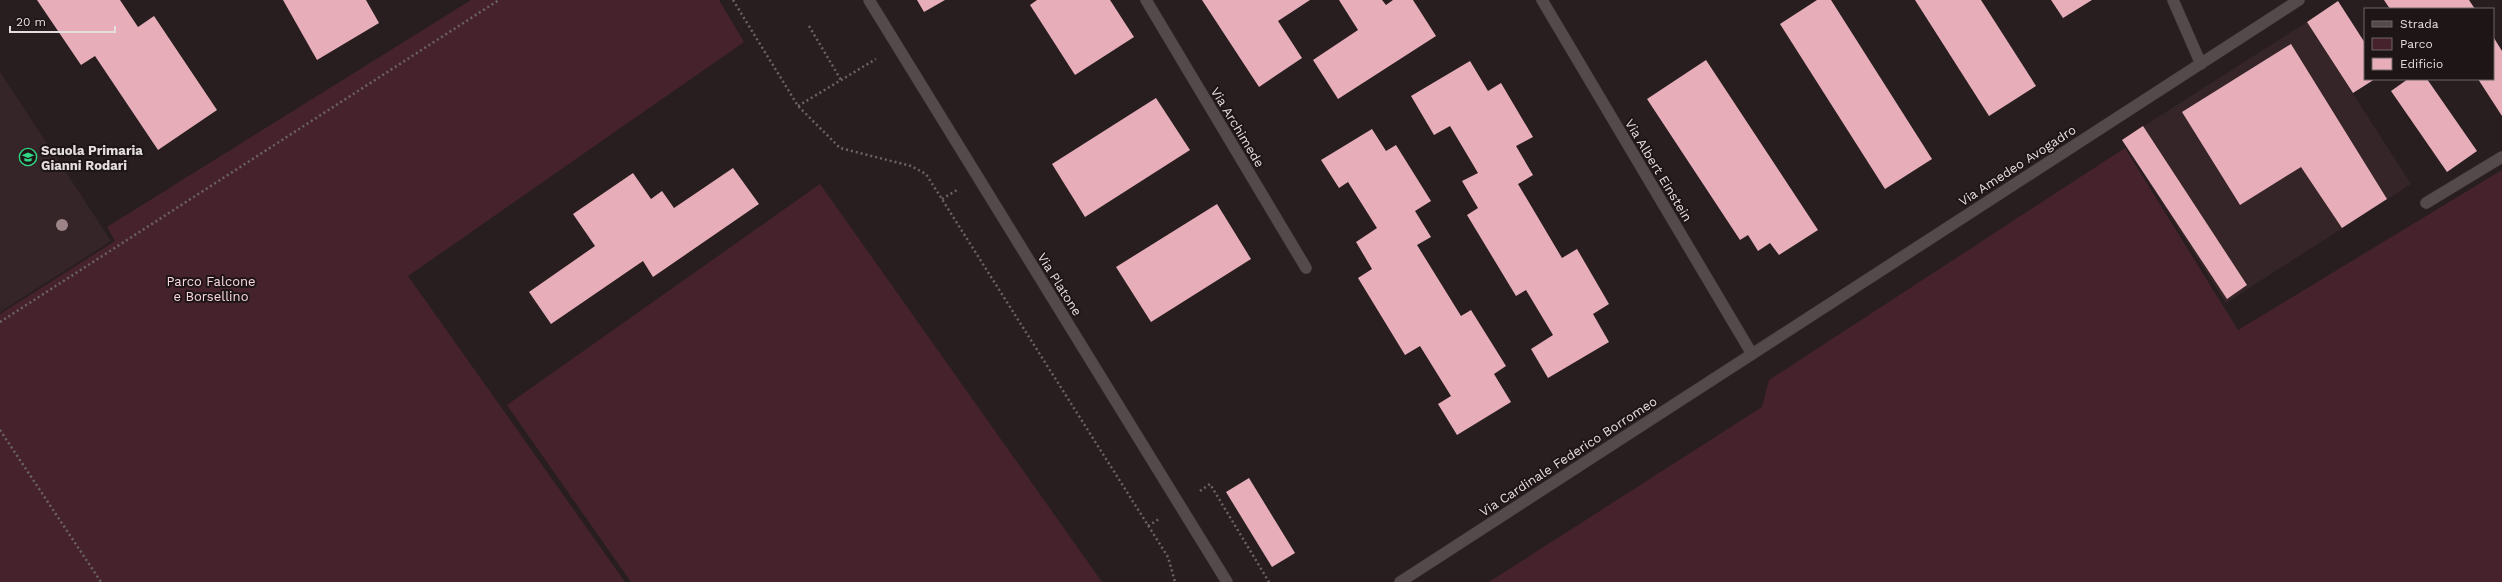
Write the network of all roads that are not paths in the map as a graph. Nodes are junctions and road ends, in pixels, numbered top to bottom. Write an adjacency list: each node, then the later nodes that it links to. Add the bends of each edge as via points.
1 (868, 0): 11 (street, Via Platone)
2 (1146, 0): 9 (street, Via Archimede)
3 (1542, 0): 10 (street, Via Albert Einstein)
4 (2173, 0): 6 (street)
5 (2299, 0): 6 (street, Via Amedeo Avogadro)
6 (2200, 64): 10 (street, Via Amedeo Avogadro)
7 (2502, 157): 8 (street)
8 (2426, 203)
9 (1306, 268)
10 (1752, 354): 12 (street, Via Cardinale Federico Borromeo)
11 (1227, 582)
12 (1400, 582)

